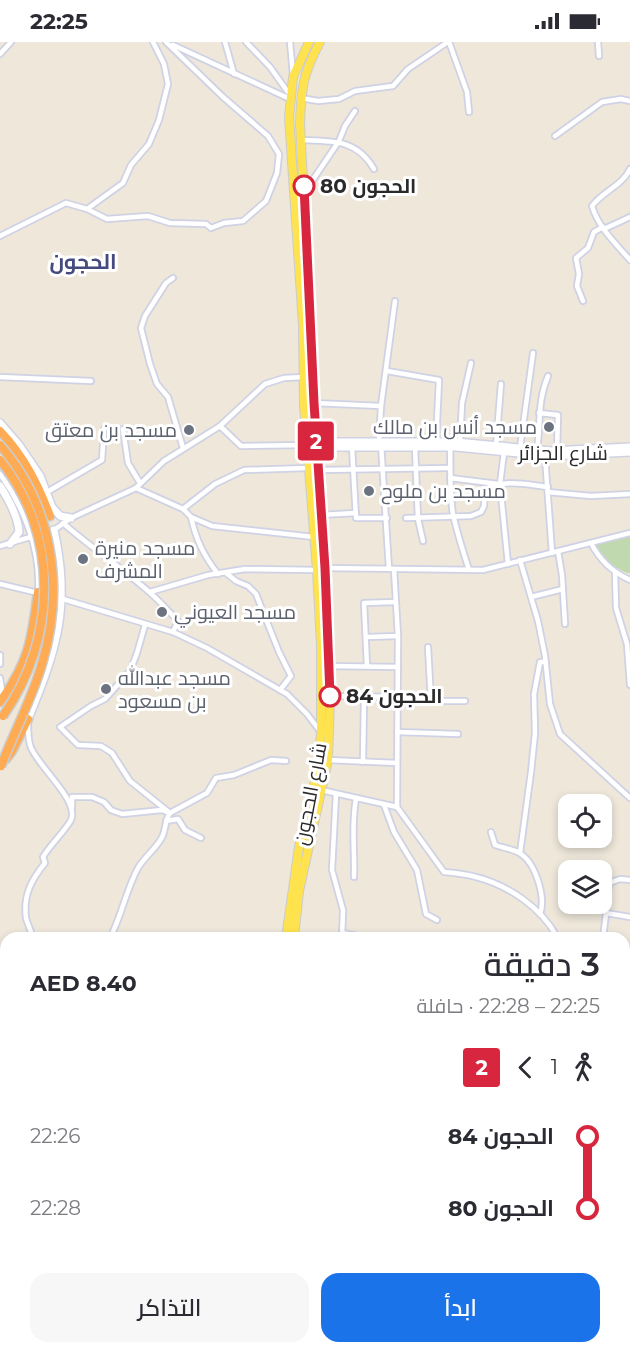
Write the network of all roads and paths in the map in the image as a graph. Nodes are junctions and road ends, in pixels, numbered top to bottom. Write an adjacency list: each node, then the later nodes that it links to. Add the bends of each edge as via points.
1 (11, 42): 11 (street)
2 (153, 42): 26 (street, via 168,84 159,120 149,144 131,165 123,183)
3 (225, 42): 13 (street)
4 (246, 42): 15 (street, via 270,67)
5 (290, 42): 14 (street)
6 (309, 42): 14 (main road, شارع الحجون)
7 (320, 42): 16 (main road, شارع الحجون, via 306,68)
8 (448, 42): 16 (street, via 408,69 393,86 355,91 339,99); 19 (street, via 467,92)
9 (598, 42): 12 (street)
10 (167, 43): 13 (street); 26 (street, via 268,136 279,154 277,173 266,201 243,221 211,228 206,224 170,223 147,216 107,219)
11 (1, 53)
12 (599, 56)
13 (234, 74): 15 (street)
14 (293, 77): 15 (main road, شارع الحجون)
15 (290, 97): 39 (main road, شارع الحجون)
16 (301, 98): 21 (main road, شارع الحجون)
17 (630, 101): 20 (street, via 602,102)
18 (355, 111): 22 (street)
19 (469, 112)
20 (555, 136)
21 (301, 140): 22 (street); 25 (main road, شارع الحجون)
22 (339, 141): 23 (street, via 363,154); 25 (street)
23 (374, 169)
24 (630, 169): 28 (street, via 592,206)
25 (304, 193): 42 (main road, شارع الحجون)
26 (87, 209): 29 (street, via 66,203)
27 (630, 217): 28 (street)
28 (603, 228): 30 (street); 33 (street, via 594,232 588,248 576,258 577,286)
29 (0, 236)
30 (630, 260)
31 (173, 278): 61 (street, via 166,283 141,328 157,384 168,397)
32 (395, 301): 36 (street)
33 (583, 301)
34 (533, 353): 62 (street)
35 (471, 363): 52 (street, via 462,403)
36 (387, 371): 43 (street); 51 (street, via 439,380)
37 (548, 376): 44 (street, via 541,392)
38 (0, 377): 40 (street)
39 (304, 377): 46 (street, via 265,384); 55 (main road, شارع الحجون)
40 (91, 381)
41 (501, 384): 56 (street)
42 (314, 403): 43 (street); 50 (main road, شارع الحجون)
43 (381, 406): 53 (street)
44 (539, 413): 64 (street); 65 (street, via 558,415)
45 (0, 423): 83 (street, via 19,445)
46 (220, 426): 55 (street, via 241,446); 61 (street)
47 (104, 429): 83 (street, via 102,460)
48 (123, 429): 78 (street, via 128,463)
49 (0, 431): 86 (highway, via 27,465)
50 (316, 438): 53 (street, شارع الجزائر, via 323,442); 63 (main road, شارع الحجون)
51 (436, 442): 52 (street, شارع الجزائر); 53 (street, شارع الجزائر)
52 (460, 442): 56 (street, شارع الجزائر)
53 (381, 443): 57 (street, شارع الجزائر); 58 (street, شارع الجزائر); 74 (street)
54 (0, 445): 154 (highway, bridge, via 28,484 43,518 55,590 42,665)
55 (307, 446): 70 (main road, شارع الحجون)
56 (496, 446): 62 (street, شارع الجزائر)
57 (352, 447): 63 (street, شارع الجزائر); 75 (street)
58 (415, 447): 59 (street, شارع الجزائر); 72 (street)
59 (450, 447): 66 (street, شارع الجزائر); 71 (street)
60 (630, 447): 65 (street, شارع الجزائر)
61 (183, 448): 78 (street)
62 (520, 448): 64 (street, شارع الجزائر)
63 (317, 449): 73 (main road, شارع الحجون)
64 (537, 450): 65 (street, شارع الجزائر)
65 (557, 451)
66 (504, 452): 68 (street, شارع الجزائر); 79 (street)
67 (630, 452): 68 (street, شارع الجزائر)
68 (545, 456): 82 (street)
69 (0, 460): 144 (highway, bridge, via 22,495 38,534 45,594 40,634 30,668)
70 (308, 468): 85 (street, via 244,470 215,484); 98 (main road, شارع الحجون)
71 (449, 468): 72 (street); 77 (street)
72 (416, 469): 74 (street); 94 (street)
73 (318, 470): 75 (street); 88 (main road, شارع الحجون)
74 (383, 470): 75 (street); 91 (street)
75 (354, 471): 87 (street)
76 (0, 474): 99 (street)
77 (450, 478): 79 (street); 93 (street)
78 (140, 483): 81 (street)
79 (500, 484): 82 (street); 93 (street, via 485,493 481,512); 107 (street)
80 (0, 486): 101 (street, via 19,527)
81 (136, 488): 85 (street); 90 (street)
82 (548, 489): 84 (street, via 591,496); 105 (street)
83 (47, 492): 86 (street)
84 (630, 494)
85 (183, 509): 89 (street)
86 (51, 512): 90 (street); 96 (street)
87 (356, 513): 88 (street); 91 (street, via 356,518)
88 (320, 515): 108 (main road, شارع الحجون)
89 (191, 517): 98 (street, via 212,526); 113 (street, via 204,556)
90 (71, 518): 95 (street)
91 (387, 518): 109 (street)
92 (406, 518): 94 (street)
93 (454, 518): 94 (street); 110 (street)
94 (418, 519): 100 (street)
95 (63, 523): 96 (street); 118 (street)
96 (54, 530): 99 (street); 121 (street)
97 (630, 533): 102 (street)
98 (314, 537): 108 (main road, شارع الحجون)
99 (31, 538): 101 (street); 117 (street)
100 (423, 541)
101 (10, 543): 103 (street)
102 (591, 543): 104 (street); 111 (street, via 599,559)
103 (0, 546)
104 (558, 551): 105 (street); 116 (street)
105 (552, 553): 106 (street)
106 (520, 561): 107 (street); 120 (street)
107 (508, 564): 110 (street)
108 (321, 569): 109 (street); 112 (street, via 246,569); 132 (main road, شارع الحجون); 147 (main road, شارع الحجون)
109 (391, 569): 110 (street); 122 (street)
110 (469, 570)
111 (615, 572): 114 (street); 136 (street, via 616,608 627,644)
112 (226, 573): 113 (street); 137 (street, via 256,594 291,676)
113 (218, 574): 118 (street)
114 (630, 580)
115 (1, 584): 117 (street); 119 (street)
116 (563, 589): 120 (street); 123 (street)
117 (38, 592): 121 (street); 141 (highway, via 25,662)
118 (150, 592): 125 (street, via 178,621)
119 (0, 593)
120 (531, 597): 130 (street)
121 (63, 599): 124 (street); 145 (street, via 56,646)
122 (396, 602): 126 (street); 127 (street, via 364,603)
123 (565, 624)
124 (145, 625): 125 (street); 162 (street, via 130,671 105,699 60,727 78,745 101,746 112,753 130,781)
125 (173, 632): 137 (street)
126 (398, 636): 127 (street); 134 (street)
127 (366, 637): 133 (street)
128 (428, 647): 142 (street)
129 (0, 655): 131 (street)
130 (546, 662): 157 (street, via 550,704 560,734); 166 (street, via 540,662 534,694 535,733)
131 (0, 664)
132 (329, 666): 133 (street); 138 (main road, شارع الحجون)
133 (367, 666): 134 (street)
134 (398, 667): 139 (street)
135 (0, 678): 141 (street)
136 (630, 685)
137 (280, 690): 147 (street)
138 (330, 696): 140 (street); 151 (main road, شارع الحجون)
139 (398, 697): 140 (street); 142 (street); 146 (street)
140 (364, 698): 152 (street)
141 (2, 700)
142 (431, 700): 143 (street)
143 (465, 701)
144 (2, 718)
145 (28, 719): 149 (highway)
146 (397, 732): 148 (street); 153 (street)
147 (321, 733): 177 (main road, شارع الحجون)
148 (458, 734)
149 (24, 737): 154 (highway); 161 (street)
150 (286, 760): 162 (street, via 271,760 216,778 207,793)
151 (327, 760): 152 (street); 155 (main road, شارع الحجون)
152 (363, 762): 153 (street)
153 (397, 763): 160 (street)
154 (0, 766)
155 (321, 790): 156 (street); 178 (main road, شارع الحجون, via 299,891)
156 (336, 794): 158 (street); 179 (street, via 332,870 343,910)
157 (630, 798)
158 (356, 799): 159 (street); 167 (street)
159 (384, 805): 160 (street); 174 (street, via 394,832 417,870 426,914)
160 (397, 807): 170 (street, via 444,872 477,877 505,889)
161 (72, 810): 162 (street, via 72,797 92,797 122,814 162,810); 175 (street, via 71,819 48,848 43,857 45,863 27,891 26,918)
162 (170, 813): 163 (street)
163 (166, 821): 165 (street, via 178,819 185,830); 176 (street, via 163,837 134,876)
164 (491, 832): 166 (street, via 495,845)
165 (201, 838)
166 (520, 853): 170 (street, via 542,893)
167 (354, 877)
168 (630, 880): 169 (street)
169 (612, 882)
170 (540, 914): 180 (street)
171 (606, 914): 181 (street)
172 (612, 914): 173 (street)
173 (630, 917)
174 (437, 920)
175 (31, 932)
176 (113, 932)
177 (287, 932)
178 (295, 932)
179 (342, 932)
180 (554, 932)
181 (604, 932)

